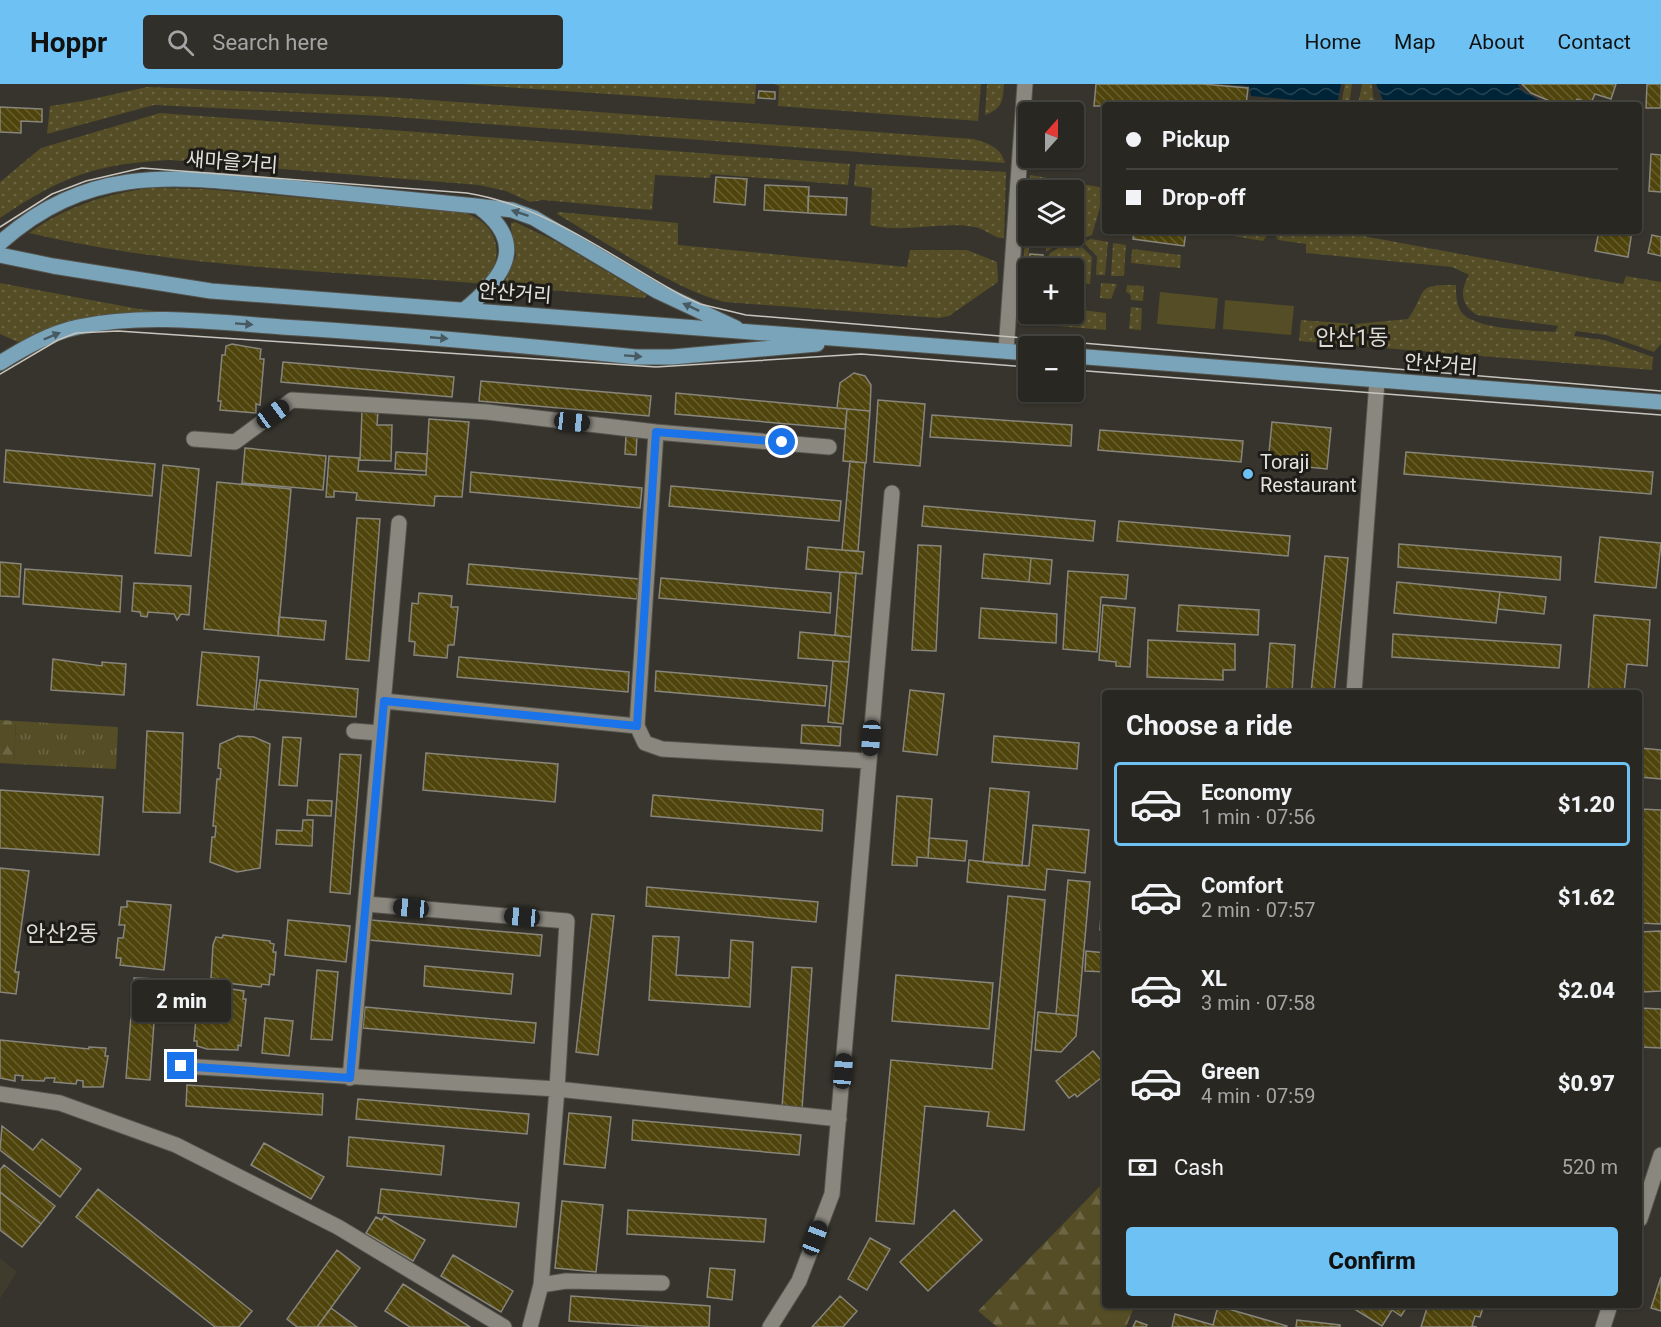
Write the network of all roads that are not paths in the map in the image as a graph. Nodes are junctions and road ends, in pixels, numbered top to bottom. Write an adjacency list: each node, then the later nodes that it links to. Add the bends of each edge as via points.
1 (1025, 84): 8 (street)
2 (476, 206): 3 (main road, 새마을거리, via 206,180 154,179 116,183 60,200 36,213); 5 (main road, via 494,218 504,233 507,250 497,280); 6 (main road, 새마을거리, one-way to 2, via 657,291 534,218 512,210)
3 (0, 243)
4 (0, 255): 5 (main road, 안산거리, via 211,291)
5 (464, 310): 6 (main road, 안산거리)
6 (744, 332): 7 (main road, 안산거리)
7 (853, 339): 8 (main road, 안산거리); 11 (main road, one-way to 7, via 52,334 130,321 183,320 408,335 636,357 769,350)
8 (1006, 351): 9 (main road, 안산거리)
9 (1018, 352)
10 (1084, 357): 12 (main road, 안산거리)
11 (0, 363)
12 (1377, 381): 13 (main road, 안산거리); 19 (street)
13 (1661, 402)
14 (656, 432): 15 (street, via 487,412 292,400 235,442); 16 (street); 21 (street)
15 (194, 439)
16 (829, 447)
17 (892, 493): 24 (street)
18 (399, 523): 20 (street)
19 (1354, 690)
20 (384, 701): 21 (street); 23 (street)
21 (637, 726): 24 (street, via 645,743 662,749)
22 (354, 731): 23 (street)
23 (380, 734): 25 (street)
24 (869, 761): 30 (street)
25 (366, 904): 27 (street); 28 (street, via 567,921)
26 (181, 1066): 27 (street)
27 (350, 1078): 28 (street)
28 (557, 1089): 30 (street); 34 (street)
29 (0, 1094): 36 (street, via 60,1103 176,1145 338,1227)
30 (840, 1119): 38 (street, via 832,1194 799,1281)
31 (1661, 1155): 32 (street)
32 (1642, 1213)
33 (662, 1283): 34 (street, via 566,1281)
34 (542, 1285): 37 (street)
35 (1609, 1308): 39 (street)
36 (504, 1327)
37 (530, 1327)
38 (770, 1327)
39 (1603, 1327)

